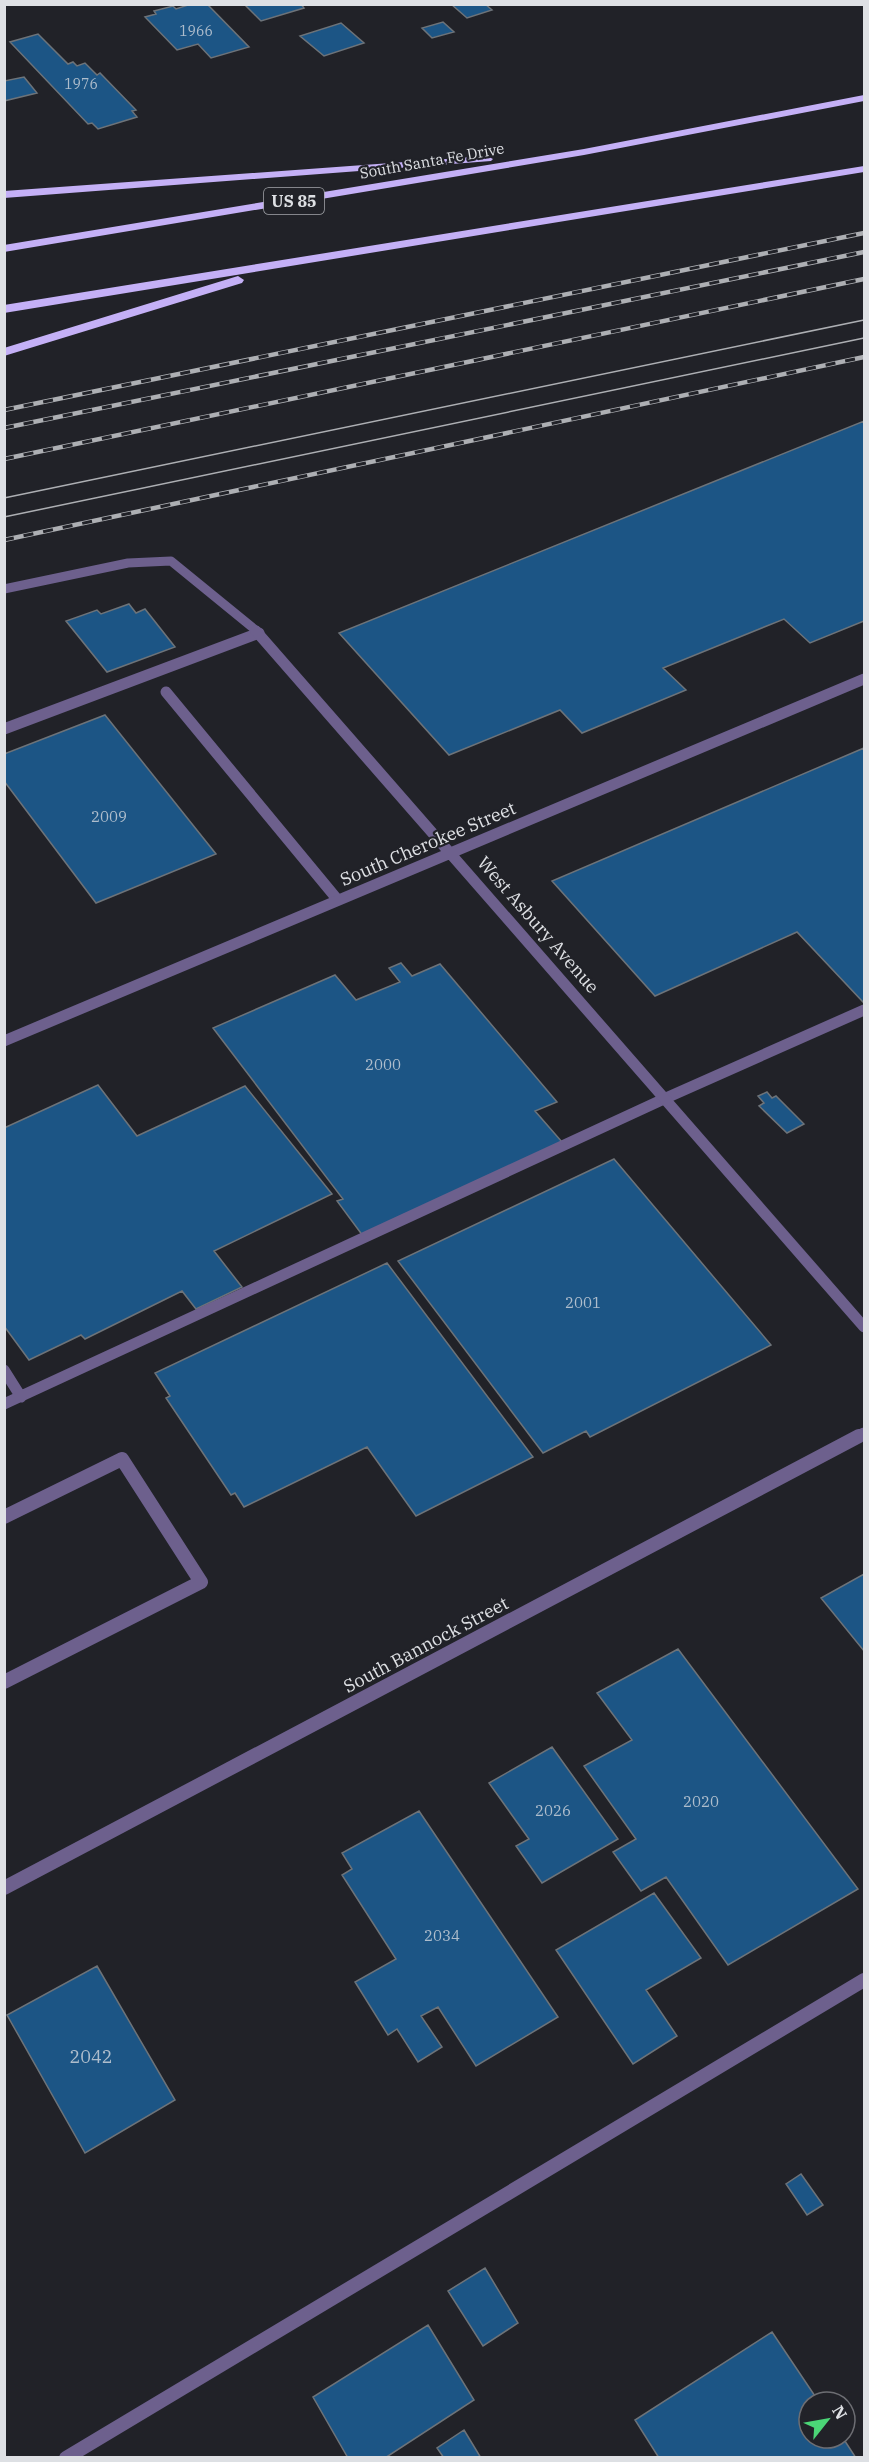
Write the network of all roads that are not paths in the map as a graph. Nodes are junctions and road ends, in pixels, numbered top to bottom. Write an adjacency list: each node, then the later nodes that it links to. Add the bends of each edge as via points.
1 (864, 98): 2 (highway, South Santa Fe Drive / US 85)
2 (584, 152): 4 (highway); 5 (highway, South Santa Fe Drive / US 85)
3 (864, 168): 6 (highway)
4 (4, 195)
5 (4, 249)
6 (296, 263): 7 (highway); 8 (highway)
7 (4, 309)
8 (4, 352)
9 (4, 589): 10 (street, West Asbury Avenue, via 128,563 171,561)
10 (259, 633): 13 (street); 14 (street, West Asbury Avenue)
11 (864, 679): 14 (street, South Cherokee Street)
12 (166, 692): 15 (street)
13 (4, 729)
14 (451, 851): 15 (street, South Cherokee Street); 18 (street, West Asbury Avenue)
15 (338, 900): 17 (street, South Cherokee Street)
16 (864, 1010): 18 (street)
17 (4, 1041)
18 (666, 1098): 19 (street, West Asbury Avenue); 21 (street)
19 (864, 1327)
20 (4, 1370): 21 (street)
21 (21, 1397): 22 (street)
22 (4, 1404)
23 (864, 1433): 26 (street, South Bannock Street)
24 (4, 1517): 25 (street, via 122,1459 201,1582)
25 (4, 1682)
26 (4, 1888)
27 (864, 1980): 28 (street)
28 (66, 2457)

